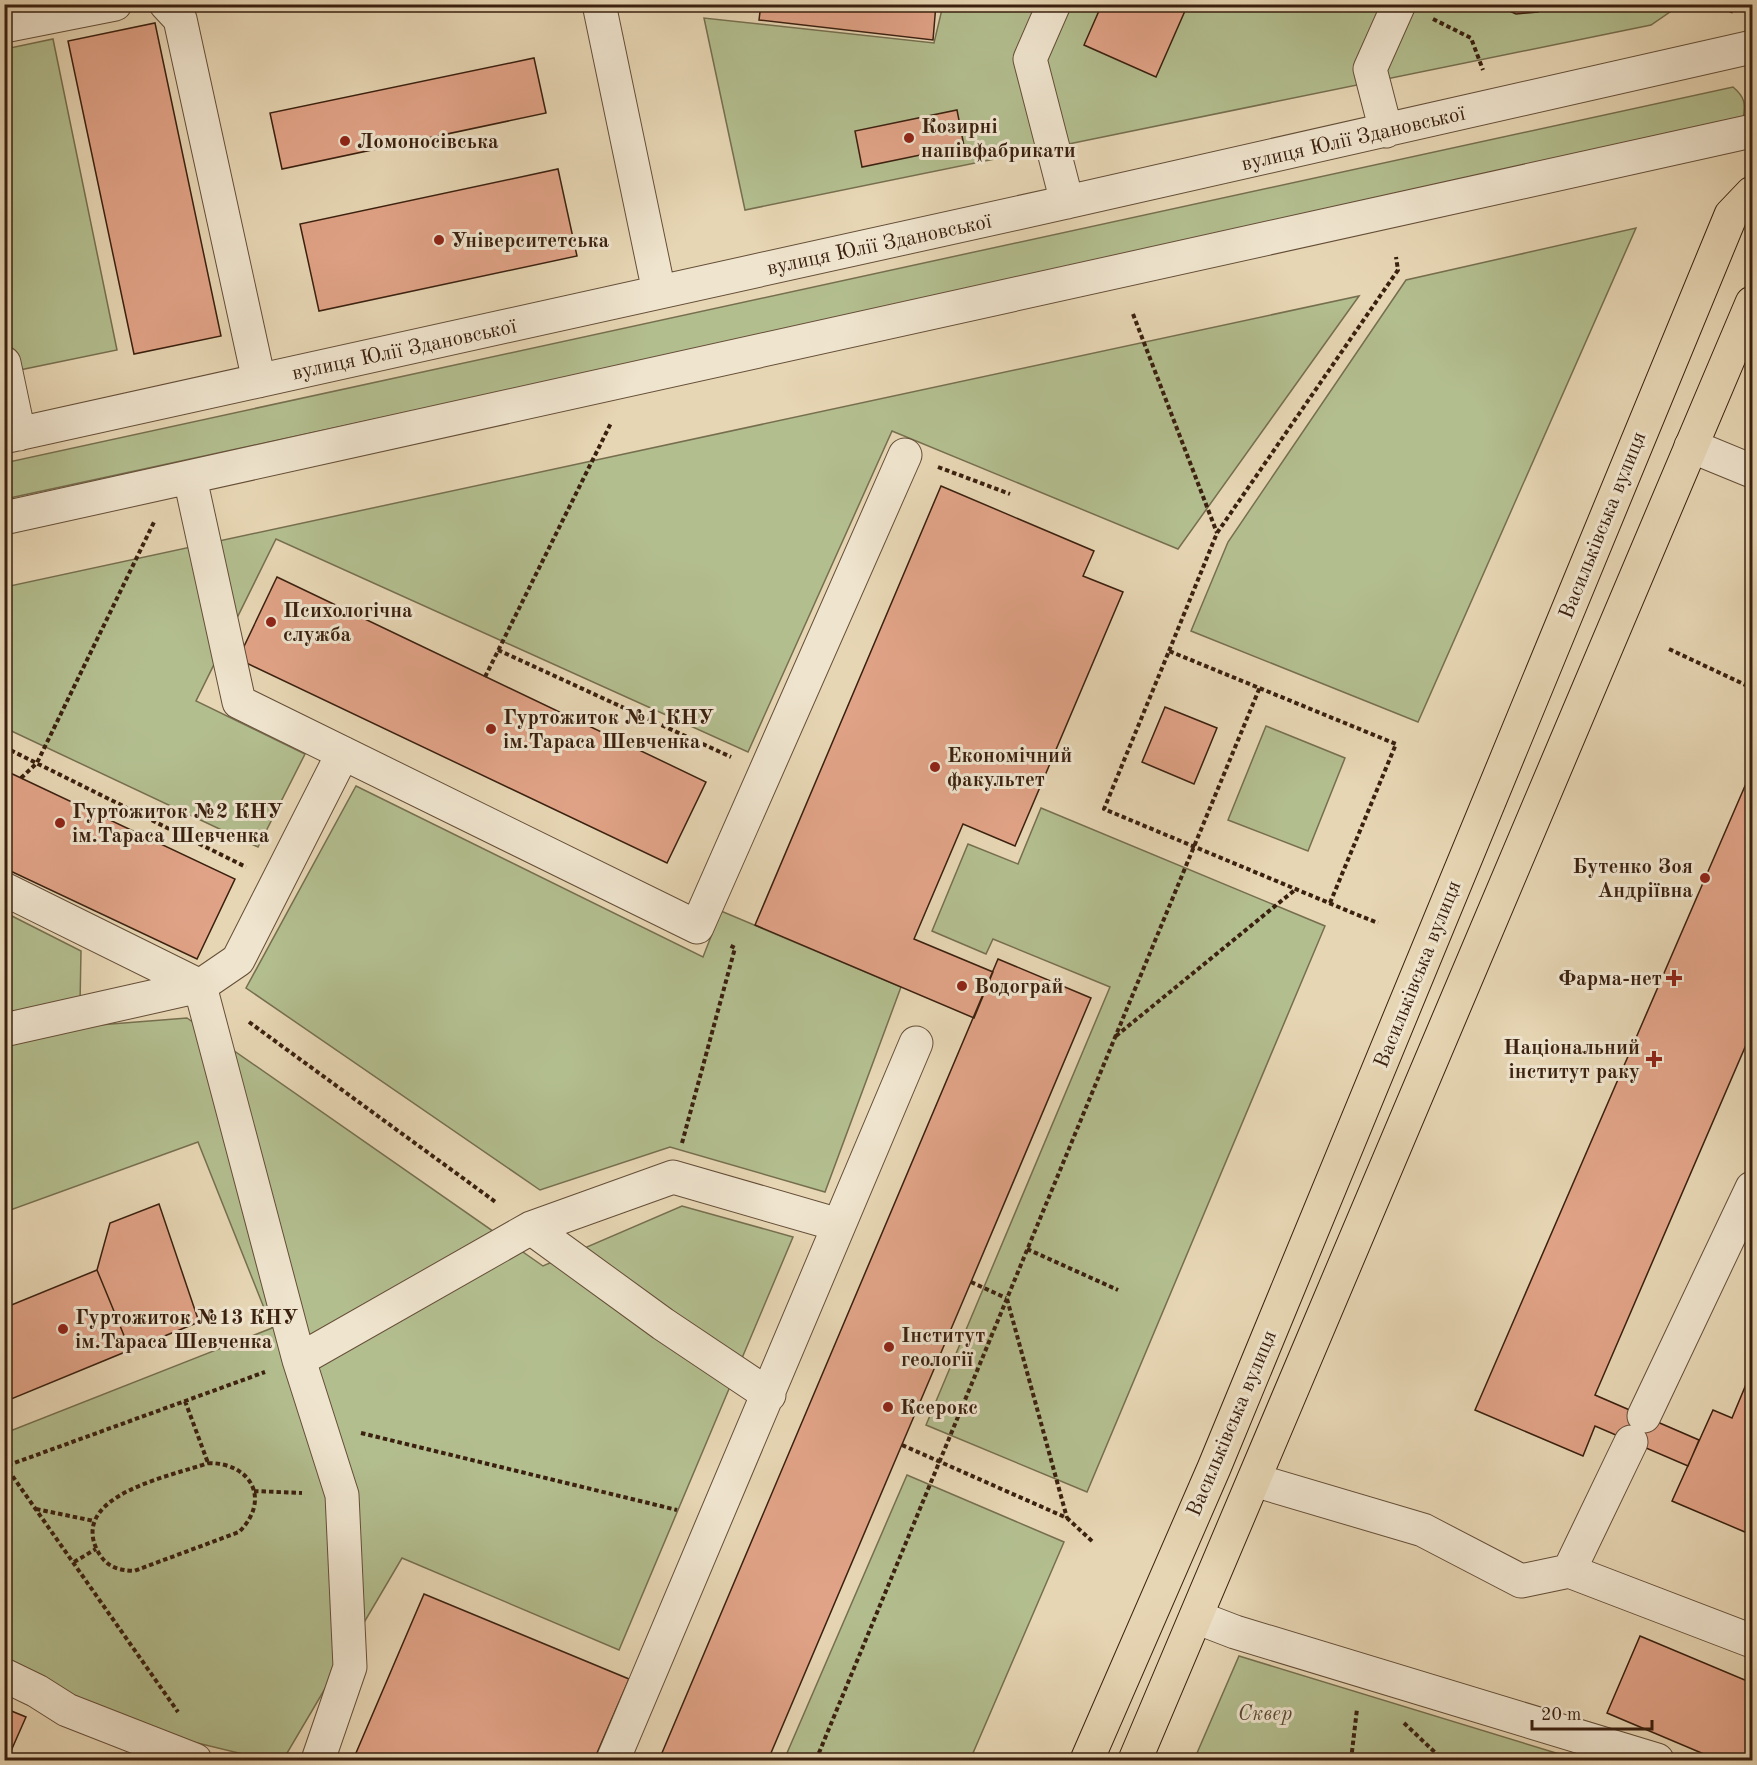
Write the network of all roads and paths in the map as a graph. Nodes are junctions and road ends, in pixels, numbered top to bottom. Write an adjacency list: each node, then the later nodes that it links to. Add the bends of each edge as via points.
1 (115, 4): 6 (street)
2 (166, 4): 18 (street, via 180,19)
3 (599, 4): 14 (street)
4 (1054, 4): 12 (street, via 1030,59)
5 (1410, 9): 8 (path, via 1471,38); 9 (street, via 1370,69)
6 (4, 26)
7 (1752, 47): 9 (street, вулиця Юлії Здановської)
8 (1486, 79)
9 (1386, 131): 12 (street, вулиця Юлії Здановської)
10 (1752, 131): 24 (street)
11 (1752, 193): 87 (main road, Васильківська вулиця, via 1731,215 1214,1468)
12 (1067, 202): 14 (street, вулиця Юлії Здановської)
13 (1395, 257): 28 (path, via 1398,270)
14 (659, 292): 18 (street, вулиця Юлії Здановської)
15 (1752, 303): 21 (main road, Васильківська вулиця)
16 (1133, 314): 28 (path)
17 (4, 363): 20 (street)
18 (260, 381): 20 (street, вулиця Юлії Здановської)
19 (612, 423): 30 (path)
20 (12, 435)
21 (1691, 447): 23 (street); 68 (main road, Васильківська вулиця)
22 (905, 455): 25 (path); 38 (street)
23 (1752, 471)
24 (190, 478): 26 (street); 36 (street, via 239,702)
25 (1010, 494)
26 (4, 518)
27 (155, 519): 37 (path)
28 (1217, 533): 31 (path)
29 (1669, 649): 34 (path)
30 (498, 650): 32 (path); 38 (path)
31 (1169, 651): 33 (path); 40 (path, via 1104,809)
32 (485, 677)
33 (1260, 687): 40 (path); 44 (path, via 1396,744)
34 (1752, 688)
35 (4, 747): 37 (path)
36 (343, 753): 41 (street); 46 (street)
37 (37, 763): 39 (path); 41 (path)
38 (765, 772): 46 (street)
39 (21, 778)
40 (1194, 846): 43 (path); 50 (path)
41 (276, 882): 47 (street, via 238,960)
42 (4, 889): 47 (street)
43 (1296, 889): 44 (path); 50 (path)
44 (1330, 903): 45 (path)
45 (1378, 923)
46 (697, 927): 52 (path, via 735,948)
47 (200, 987): 49 (street); 60 (street)
48 (247, 1021): 55 (path)
49 (4, 1030)
50 (1115, 1036): 56 (path)
51 (916, 1043): 54 (street)
52 (673, 1177): 54 (street); 55 (street)
53 (1752, 1188): 78 (street)
54 (838, 1225): 61 (street)
55 (531, 1228): 60 (street); 61 (street)
56 (1027, 1249): 58 (path); 59 (path)
57 (971, 1282): 59 (path)
58 (1118, 1290)
59 (1006, 1298): 65 (path); 72 (path)
60 (299, 1360): 62 (path); 63 (street)
61 (769, 1395): 73 (street)
62 (185, 1401): 66 (path); 67 (path)
63 (319, 1422): 70 (street); 73 (path)
64 (902, 1445): 65 (path)
65 (940, 1462): 72 (path); 86 (path)
66 (208, 1463): 69 (path, via 235,1467 248,1476); 74 (path, via 117,1495 103,1506)
67 (5, 1467): 71 (path)
68 (1254, 1480): 78 (street, via 1423,1530 1521,1581); 79 (main road, Васильківська вулиця)
69 (254, 1491): 70 (path); 76 (path, via 251,1520 239,1532 134,1571 116,1570)
70 (342, 1495): 84 (street, via 350,1668)
71 (36, 1509): 74 (path); 77 (path)
72 (1067, 1518): 75 (path)
73 (716, 1520): 85 (street)
74 (94, 1521): 76 (path)
75 (1094, 1543)
76 (97, 1549): 77 (path)
77 (74, 1562): 82 (path)
78 (1569, 1571): 80 (street)
79 (1196, 1617): 88 (main road, Васильківська вулиця); 89 (street)
80 (1752, 1641)
81 (4, 1675): 83 (street, via 67,1710)
82 (179, 1713)
83 (195, 1761)
84 (318, 1761)
85 (613, 1761)
86 (816, 1761)
87 (1087, 1761)
88 (1135, 1761)
89 (1657, 1761)

